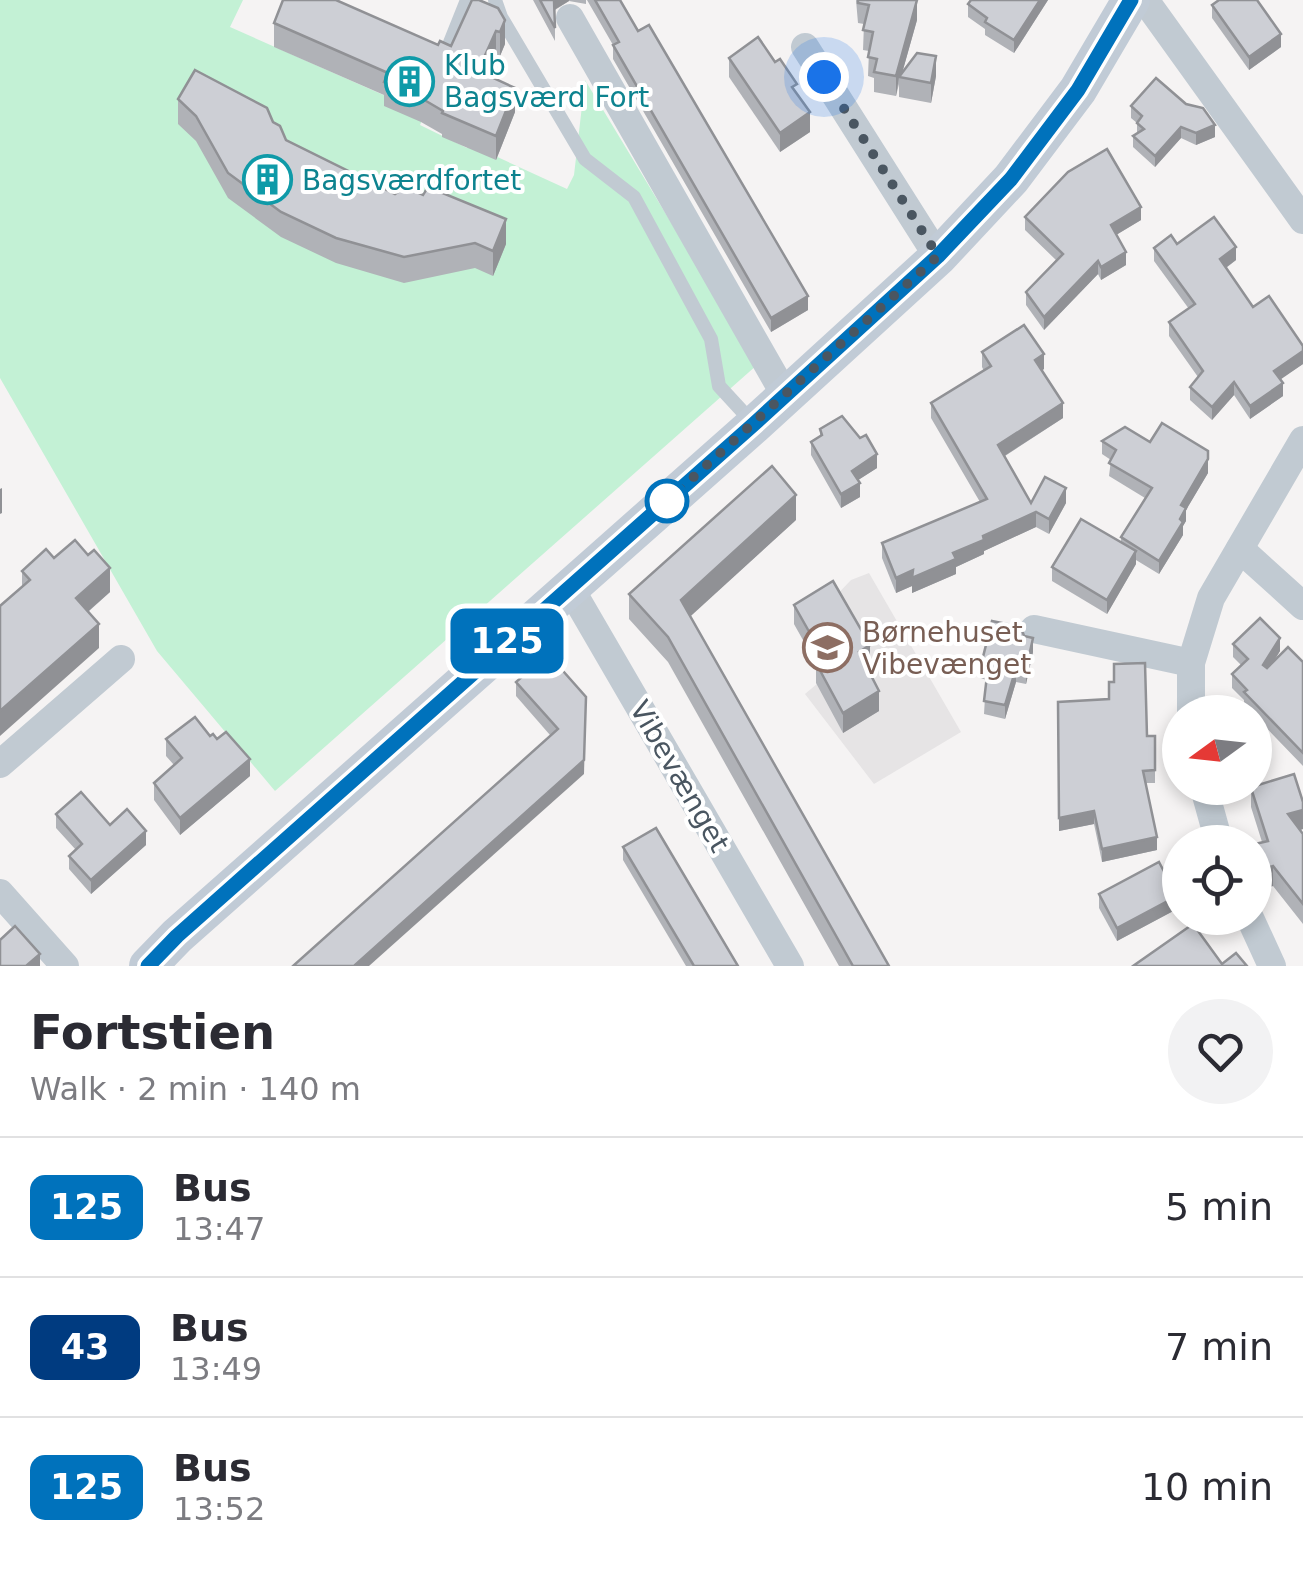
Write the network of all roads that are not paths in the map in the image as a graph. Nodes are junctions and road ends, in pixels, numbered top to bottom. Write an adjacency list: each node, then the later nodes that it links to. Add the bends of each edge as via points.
1 (467, 0): 7 (lane)
2 (494, 0): 11 (lane, via 585,159 634,198 711,339 719,386)
3 (1131, 0): 9 (street, via 1067,105 1011,179)
4 (1144, 0): 8 (street)
5 (570, 18): 10 (street)
6 (806, 47): 9 (street)
7 (445, 55)
8 (1303, 220)
9 (938, 256): 10 (street)
10 (785, 395): 11 (street)
11 (754, 424): 14 (street)
12 (1303, 440): 13 (street)
13 (1240, 549): 15 (street); 18 (street, via 1211,598)
14 (569, 586): 24 (street); 25 (street, Vibevænget)
15 (1303, 606)
16 (1034, 629): 18 (street)
17 (121, 659): 20 (street)
18 (1192, 663): 19 (street)
19 (1191, 695)
20 (0, 764)
21 (0, 893): 23 (street)
22 (1258, 935): 26 (street)
23 (66, 966)
24 (148, 966)
25 (790, 966)
26 (1272, 966)

